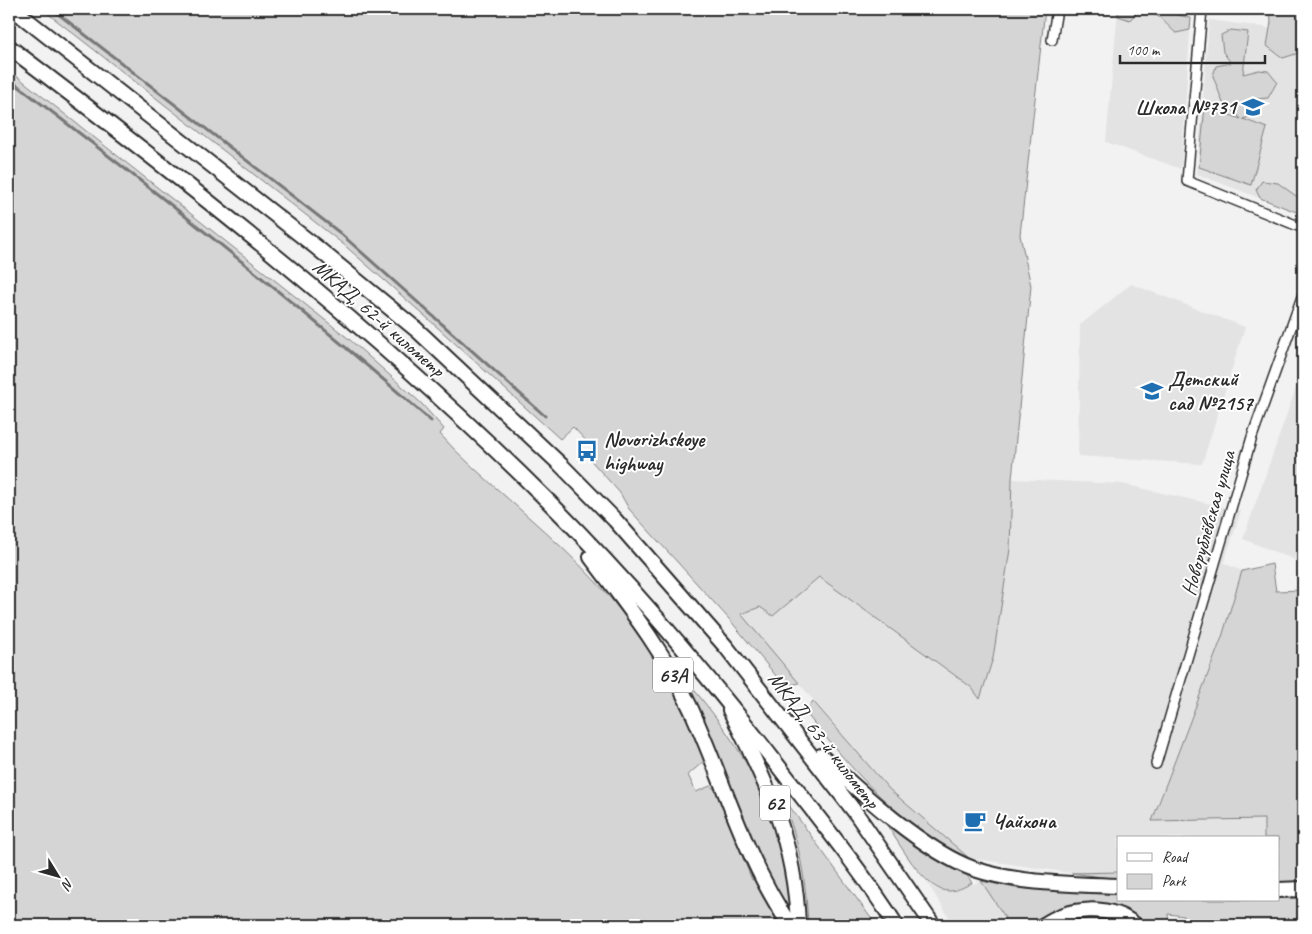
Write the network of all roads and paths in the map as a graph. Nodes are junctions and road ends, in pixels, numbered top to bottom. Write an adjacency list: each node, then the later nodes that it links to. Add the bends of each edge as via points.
1 (13, 9): 9 (main road, МКАД, 62-й километр, via 417,330 561,465)
2 (1057, 9): 4 (street)
3 (1202, 9): 6 (street, via 1187,181)
4 (1052, 40)
5 (9, 47): 8 (main road, МКАД, 62-й километр, via 296,271 395,357)
6 (1303, 228)
7 (1303, 294): 12 (street, Новорублёвская улица, via 1252,437)
8 (545, 498): 10 (main road, МКАД, 62-й километр, via 653,612); 16 (main road, 63A, via 642,624 666,662 690,707 760,876)
9 (674, 586): 11 (main road, МКАД, 63-й километр)
10 (720, 692): 17 (main road, 62, via 770,791 779,817 794,877); 18 (main road, via 835,839)
11 (796, 735): 13 (main road, via 860,791 948,857 974,869 1010,877); 19 (main road, МКАД, 63-й километр, via 856,812)
12 (1156, 764)
13 (1117, 886)
14 (1303, 889): 15 (main road)
15 (1280, 890)
16 (790, 925)
17 (798, 925)
18 (896, 925)
19 (933, 925)
20 (1044, 925): 21 (main road, via 1055,918 1086,910 1117,915)
21 (1135, 925)

